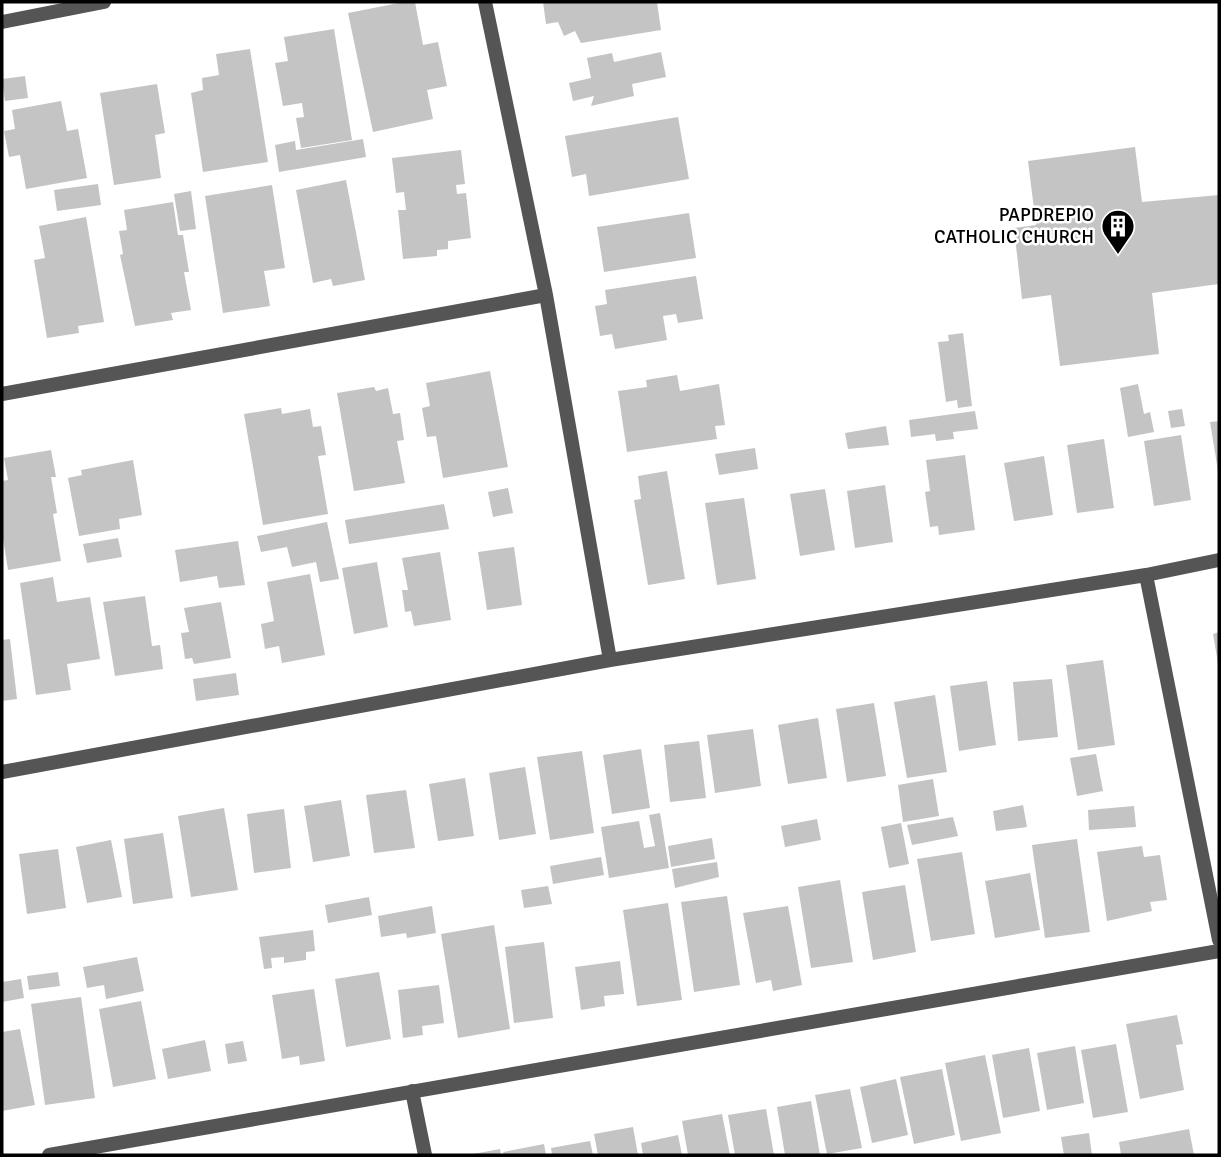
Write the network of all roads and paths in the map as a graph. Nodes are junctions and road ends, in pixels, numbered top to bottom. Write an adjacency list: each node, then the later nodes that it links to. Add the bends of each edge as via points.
1 (104, 2): 3 (street)
2 (485, 2): 4 (street)
3 (2, 22)
4 (546, 295): 5 (street); 8 (street)
5 (2, 394)
6 (1219, 560): 7 (street)
7 (1146, 575): 8 (street); 10 (street)
8 (610, 660): 9 (street)
9 (2, 772)
10 (1219, 940)
11 (1219, 951): 12 (street)
12 (412, 1091): 13 (street); 14 (street)
13 (49, 1155)
14 (425, 1155)

